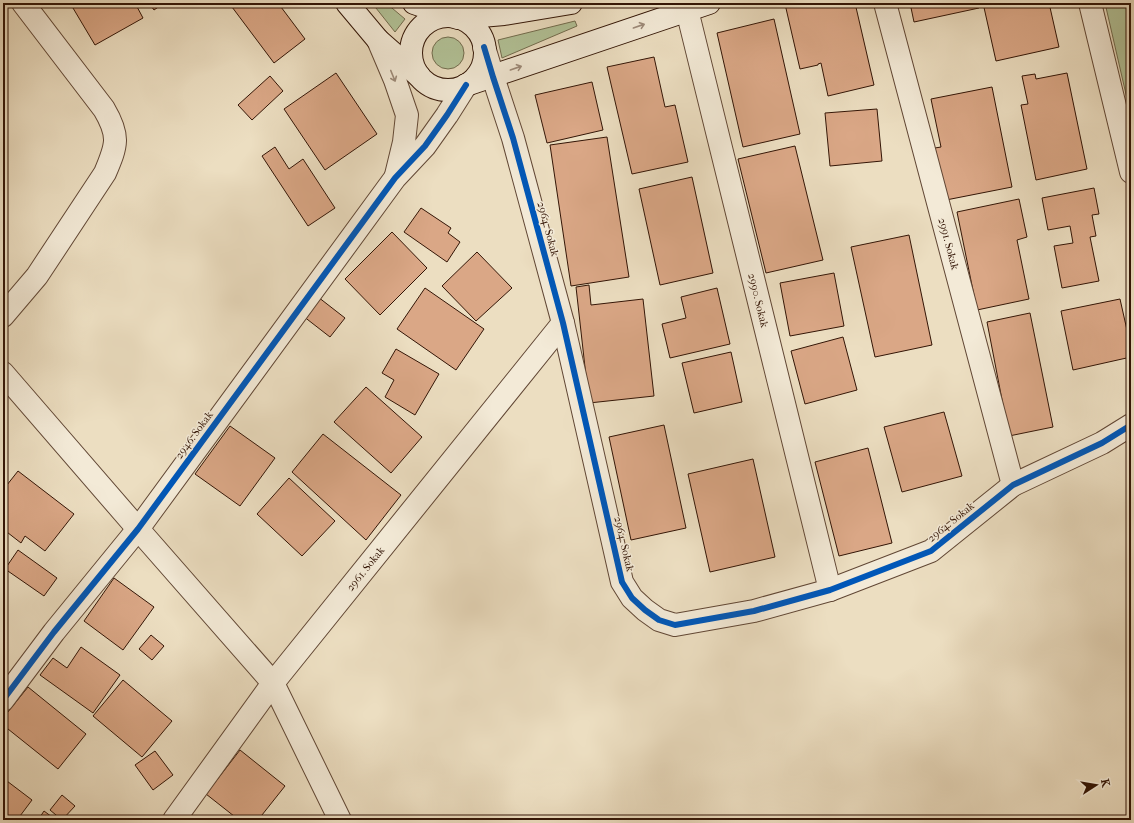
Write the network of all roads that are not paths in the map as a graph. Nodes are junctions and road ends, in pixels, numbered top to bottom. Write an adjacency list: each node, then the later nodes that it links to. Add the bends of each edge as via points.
1 (23, 3): 18 (street, via 104,109 112,123 116,139 105,173 37,276)
2 (347, 3): 10 (street)
3 (414, 3): 9 (street)
4 (571, 3): 9 (street, via 504,14)
5 (709, 3): 8 (street)
6 (885, 3): 22 (street, 2991. Sokak)
7 (1090, 3): 16 (street)
8 (687, 10): 13 (street, one-way to 8); 24 (street, 2990. Sokak)
9 (458, 18): 11 (street, 2964. Sokak, via 475,28); 12 (street, via 448,16 433,20 424,25 418,33 412,47 412,58)
10 (378, 40): 12 (street); 15 (street, one-way to 15)
11 (484, 46): 13 (street, 2964. Sokak); 14 (street, 2946. Sokak, via 486,52 481,71)
12 (420, 76): 14 (street, via 427,83 441,89); 15 (street)
13 (493, 76): 14 (street); 19 (street, 2964. Sokak, via 513,138)
14 (466, 86): 17 (street, 2946. Sokak, via 425,146)
15 (407, 115): 17 (street, via 404,142)
16 (1131, 172)
17 (395, 178): 23 (street, 2946. Sokak)
18 (3, 316)
19 (563, 323): 24 (street, 2964. Sokak, via 622,582 632,598 659,620 675,625 754,612); 25 (street, 2961. Sokak)
20 (3, 373): 23 (street)
21 (1131, 424): 22 (street, 2964. Sokak, via 1102,443)
22 (1013, 485): 24 (street, 2964. Sokak, via 931,551)
23 (138, 529): 25 (street); 26 (street, 2946. Sokak, via 54,632)
24 (830, 590)
25 (273, 683): 27 (street, 2961. Sokak); 28 (street)
26 (3, 700)
27 (174, 820)
28 (340, 820)

